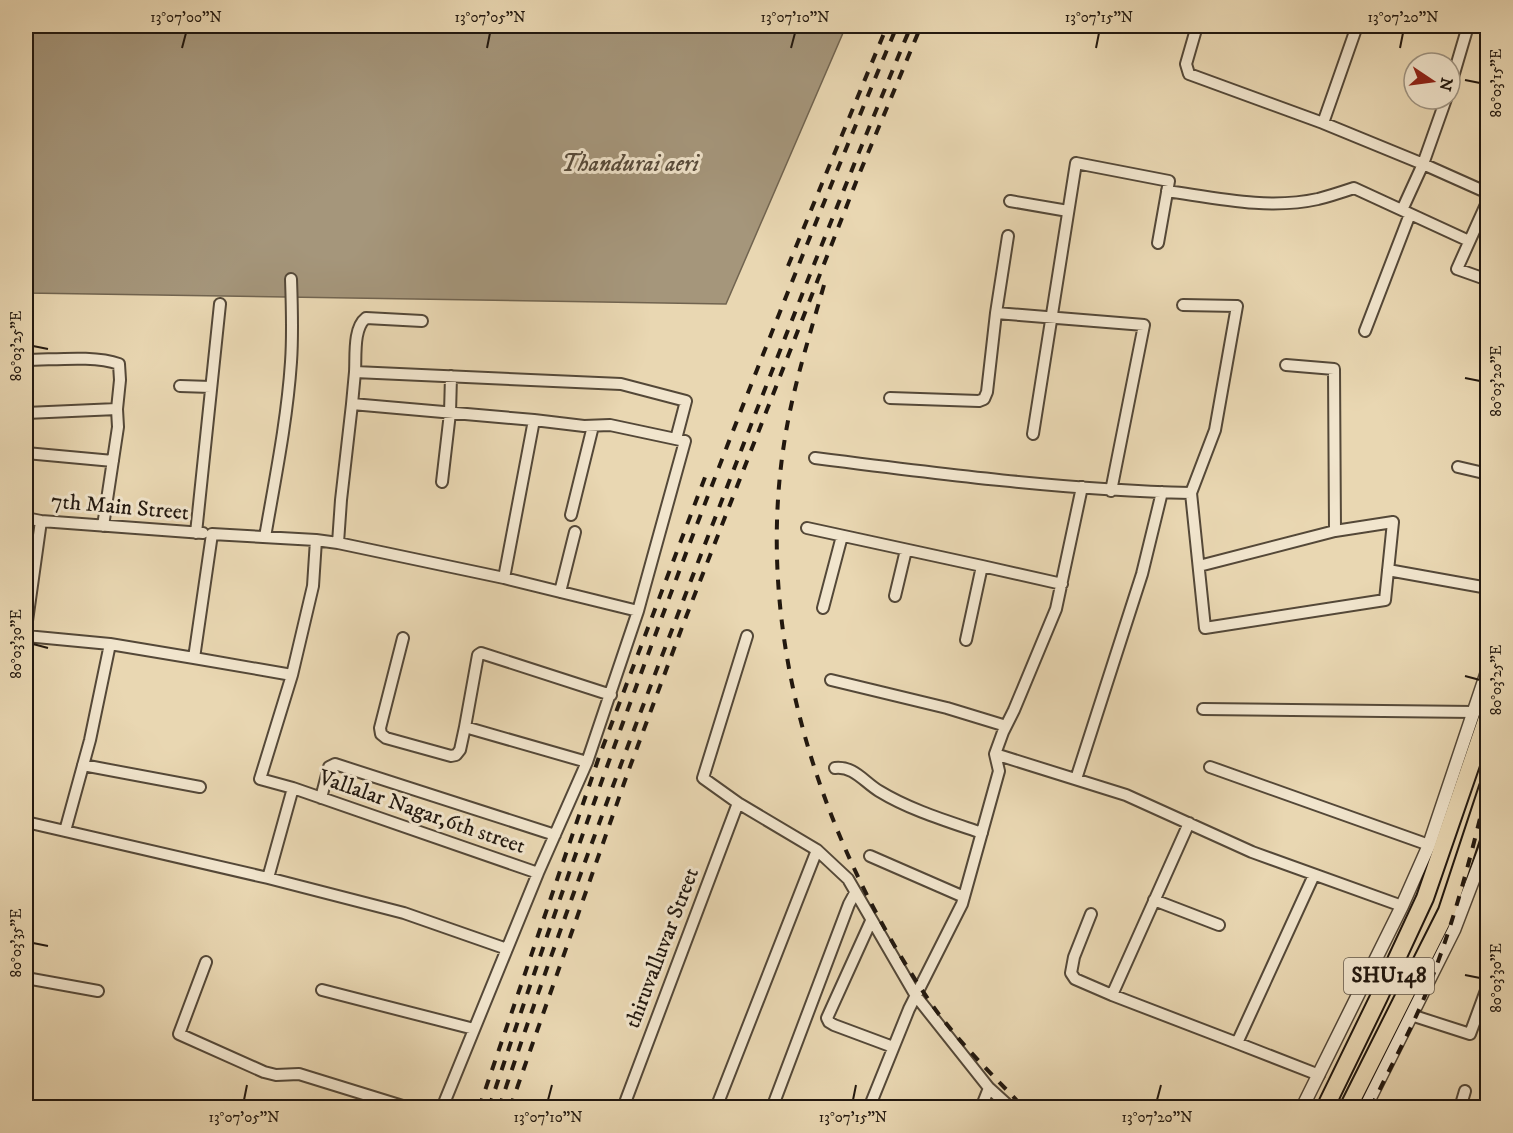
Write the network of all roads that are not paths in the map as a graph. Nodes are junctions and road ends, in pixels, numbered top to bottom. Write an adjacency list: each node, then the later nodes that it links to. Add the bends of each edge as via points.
1 (1197, 26): 6 (street, via 1186,64 1189,74)
2 (1357, 26): 6 (street)
3 (1468, 26): 4 (street)
4 (1461, 51)
5 (1442, 111): 7 (street)
6 (1323, 123): 7 (street)
7 (1423, 164): 9 (street); 13 (street)
8 (1167, 192): 12 (street, via 1169,181 1076,164); 13 (street, via 1256,204 1318,199 1354,188); 16 (street)
9 (1488, 193)
10 (1488, 200): 15 (street)
11 (1010, 201): 12 (street)
12 (1068, 211): 22 (street)
13 (1406, 212): 15 (street); 24 (street)
14 (1008, 236): 21 (street)
15 (1469, 241): 18 (street, via 1456,269)
16 (1158, 243)
17 (291, 279): 60 (street, via 291,365)
18 (1488, 280)
19 (219, 304): 30 (street)
20 (1183, 305): 49 (street, via 1236,306 1215,430)
21 (996, 313): 22 (street); 31 (street, via 984,399)
22 (1052, 316): 38 (street); 47 (street, via 1144,325)
23 (422, 321): 27 (street, via 366,318 360,322)
24 (1365, 331)
25 (26, 360): 33 (street, via 119,364)
26 (1286, 365): 55 (street, via 1334,369)
27 (355, 372): 28 (street); 32 (street)
28 (451, 376): 35 (street); 39 (street, via 621,384 686,400)
29 (180, 386): 30 (street)
30 (211, 387): 57 (street)
31 (890, 398)
32 (352, 404): 35 (street); 62 (street)
33 (117, 409): 34 (street); 42 (street)
34 (26, 412)
35 (450, 412): 36 (street); 45 (street)
36 (534, 420): 37 (street); 67 (street)
37 (593, 426): 39 (street, via 610,425); 50 (street)
38 (1033, 434)
39 (676, 439): 73 (street, via 685,441)
40 (26, 453): 42 (street)
41 (815, 458): 46 (street, via 962,477)
42 (113, 460): 53 (street)
43 (1458, 467): 44 (street)
44 (1488, 474)
45 (442, 482)
46 (1082, 487): 47 (street); 68 (street)
47 (1111, 491): 48 (street)
48 (1162, 492): 49 (street); 94 (street, via 1142,574)
49 (1191, 493): 65 (street)
50 (571, 515)
51 (26, 518): 52 (street, 7th Main Street)
52 (41, 521): 53 (street, 7th Main Street); 74 (street)
53 (103, 526): 57 (street, 7th Main Street)
54 (807, 528): 59 (street)
55 (1335, 531): 65 (street); 66 (street, via 1393,522)
56 (575, 532): 70 (street)
57 (196, 533): 58 (street, 7th Main Street)
58 (212, 534): 60 (street, 7th Main Street); 80 (street)
59 (842, 536): 63 (street); 72 (street)
60 (265, 537): 61 (street, 7th Main Street)
61 (316, 540): 62 (street, 7th Main Street); 82 (street, via 313,586)
62 (338, 543): 67 (street, 7th Main Street)
63 (906, 550): 64 (street); 71 (street)
64 (982, 566): 68 (street); 78 (street)
65 (1199, 566): 66 (street, via 1205,628 1385,600)
66 (1388, 570): 69 (street)
67 (504, 578): 70 (street, 7th Main Street)
68 (1062, 584): 87 (street, via 1056,609)
69 (1488, 588)
70 (560, 592): 73 (street, 7th Main Street)
71 (895, 596)
72 (824, 608)
73 (638, 611): 84 (street)
74 (26, 628)
75 (26, 636): 79 (street)
76 (747, 636): 99 (street, via 703,778)
77 (403, 638): 88 (street, via 381,734 450,756 460,750)
78 (966, 640)
79 (110, 644): 80 (street); 91 (street)
80 (194, 658): 82 (street)
81 (1488, 669): 86 (street)
82 (292, 675): 97 (street, Vallalar Nagar,6th street, via 260,779)
83 (831, 680): 87 (street)
84 (611, 695): 88 (street, via 481,653); 90 (street)
85 (1203, 709): 86 (street)
86 (1481, 714): 106 (highway, SHU148)
87 (1006, 726): 89 (street)
88 (465, 727): 90 (street)
89 (995, 754): 94 (street); 103 (street, via 999,771)
90 (587, 762): 104 (street)
91 (83, 765): 95 (street); 102 (street)
92 (1210, 767): 106 (street)
93 (835, 768): 103 (street, via 845,767 891,798)
94 (1076, 779): 101 (street, via 1126,795)
95 (200, 787)
96 (1488, 787): 145 (highway, SHU148, via 1447,911)
97 (293, 788): 98 (street, Vallalar Nagar,6th street); 112 (street)
98 (321, 798): 104 (street, via 329,767 335,764); 110 (street, Vallalar Nagar,6th street)
99 (738, 803): 107 (street); 137 (street, thiruvalluvar Street)
100 (26, 822): 102 (street)
101 (1189, 823): 111 (street); 115 (street)
102 (65, 831): 112 (street)
103 (982, 834): 114 (street)
104 (555, 835): 110 (street)
105 (1488, 841): 109 (street)
106 (1437, 843): 116 (street); 144 (highway, SHU148, via 1425,898)
107 (817, 850): 113 (street, via 848,879); 138 (street)
108 (870, 856): 114 (street)
109 (1485, 861): 128 (street)
110 (538, 873): 120 (street)
111 (1314, 875): 116 (street); 130 (street)
112 (268, 878): 120 (street, via 404,913)
113 (855, 893): 118 (street); 139 (street)
114 (964, 897): 127 (street)
115 (1154, 900): 119 (street); 126 (street)
116 (1402, 906): 132 (street)
117 (1091, 914): 126 (street, via 1071,973 1075,979)
118 (871, 921): 127 (street); 131 (street, via 827,1018 834,1025)
119 (1219, 925)
120 (507, 949): 129 (street)
121 (206, 962): 135 (street, via 179,1034 264,1072 299,1074)
122 (26, 978): 125 (street)
123 (1488, 985): 128 (street, via 1470,1034)
124 (322, 990): 129 (street)
125 (98, 991)
126 (1112, 995): 130 (street)
127 (916, 996): 131 (street); 133 (street)
128 (1411, 1014): 146 (street)
129 (474, 1029): 136 (street)
130 (1237, 1043): 132 (street)
131 (894, 1047): 140 (street)
132 (1319, 1075): 143 (street)
133 (989, 1088): 141 (street); 142 (street)
134 (1465, 1091): 147 (street)
135 (409, 1107)
136 (442, 1107)
137 (623, 1107)
138 (716, 1107)
139 (772, 1107)
140 (869, 1107)
141 (981, 1107)
142 (1011, 1107)
143 (1302, 1107)
144 (1325, 1107)
145 (1348, 1107)
146 (1365, 1107)
147 (1460, 1107)

